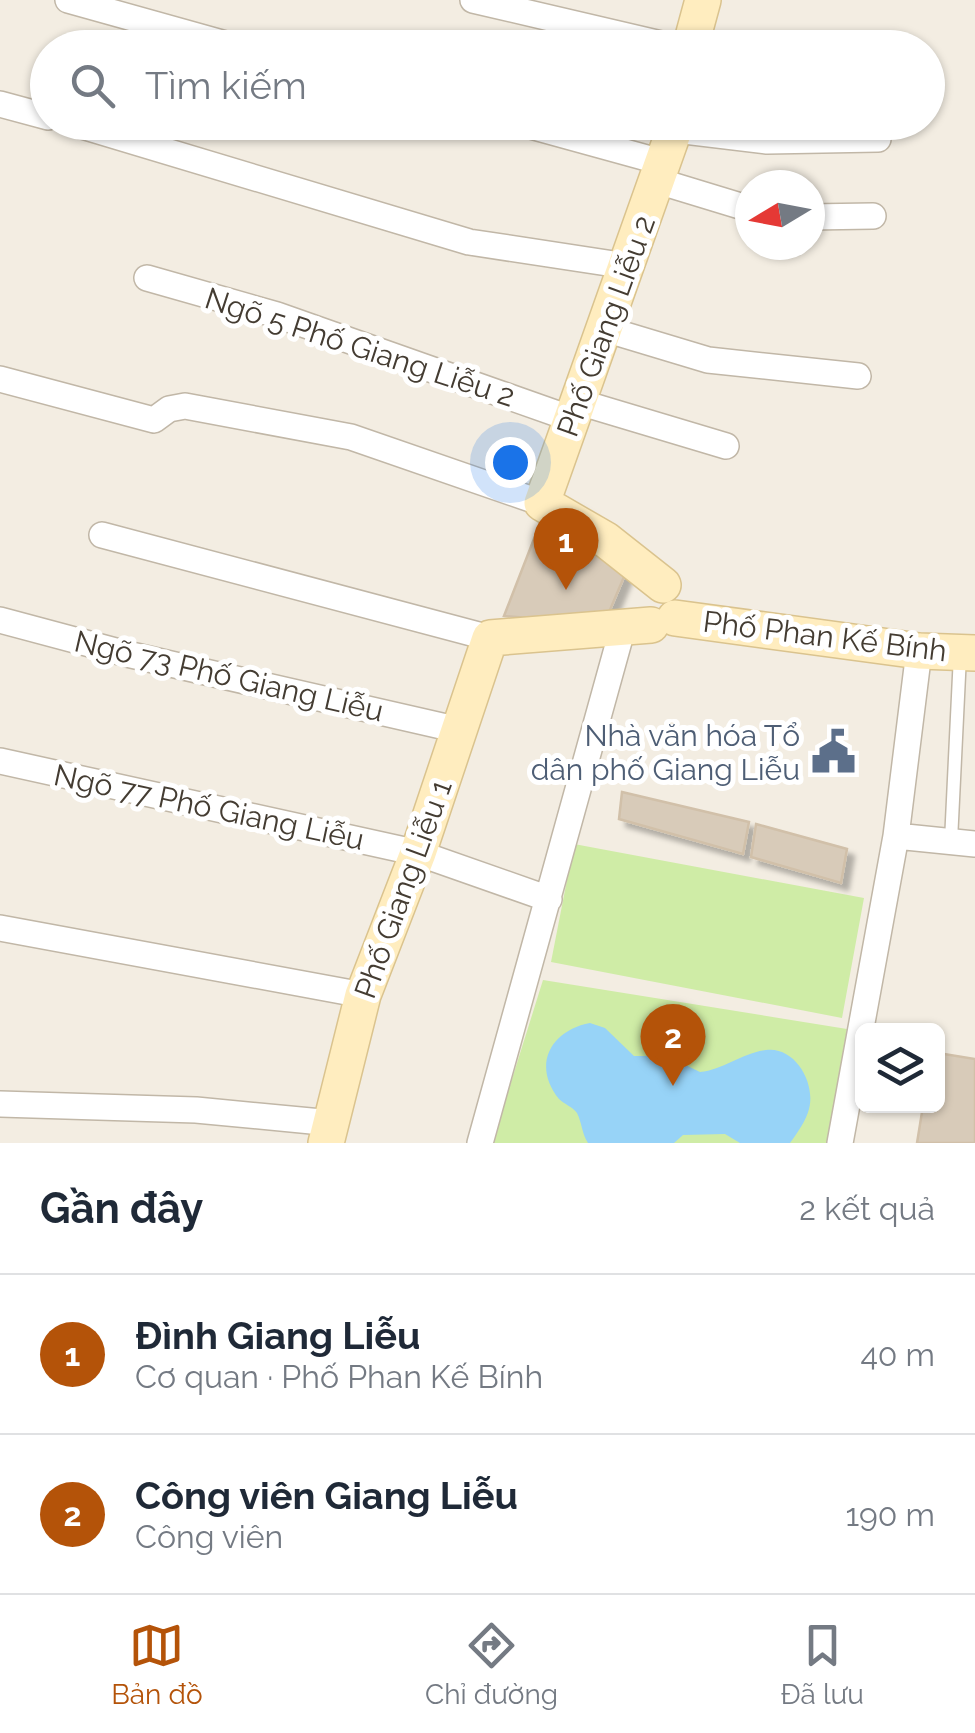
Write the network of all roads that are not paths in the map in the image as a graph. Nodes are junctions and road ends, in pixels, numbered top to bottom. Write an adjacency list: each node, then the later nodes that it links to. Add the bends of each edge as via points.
1 (68, 0): 4 (street)
2 (473, 0): 5 (street)
3 (704, 0): 6 (main road)
4 (176, 30)
5 (601, 30)
6 (695, 30)
7 (0, 104): 8 (street)
8 (30, 112)
9 (129, 140): 16 (street, via 469,242)
10 (618, 140): 12 (street)
11 (822, 140): 12 (street)
12 (669, 149): 13 (street); 16 (main road, Phố Giang Liễu 2)
13 (735, 198)
14 (873, 216): 15 (street)
15 (825, 218)
16 (627, 266): 18 (main road, Phố Giang Liễu 2)
17 (147, 278): 21 (street, Ngõ 5 Phố Giang Liễu 2)
18 (605, 328): 19 (street, via 708,360); 21 (main road, Phố Giang Liễu 2)
19 (858, 376)
20 (0, 379): 23 (street, via 154,420 185,406 352,437)
21 (576, 410): 22 (street, Ngõ 5 Phố Giang Liễu 2); 23 (main road, Phố Giang Liễu 2)
22 (726, 446)
23 (542, 503): 25 (main road, via 606,540)
24 (102, 535): 27 (street)
25 (653, 614): 27 (main road, Phố Phan Kế Bính); 28 (main road, Phố Phan Kế Bính); 35 (street)
26 (0, 620): 30 (street, Ngõ 73 Phố Giang Liễu)
27 (490, 638): 30 (main road, Phố Giang Liễu 1)
28 (919, 651): 29 (main road, Phố Phan Kế Bính); 32 (street)
29 (968, 652): 33 (lane)
30 (459, 730): 34 (main road, Phố Giang Liễu 1)
31 (0, 760): 34 (street, Ngõ 77 Phố Giang Liễu)
32 (896, 836): 33 (street); 41 (street)
33 (963, 842)
34 (418, 852): 35 (street, Ngõ 77 Phố Giang Liễu); 37 (main road, Phố Giang Liễu 1)
35 (548, 898): 40 (street)
36 (0, 928): 37 (street)
37 (363, 995): 39 (main road, Phố Giang Liễu 1)
38 (0, 1104): 39 (street, via 196,1110)
39 (329, 1133)
40 (480, 1143)
41 (840, 1143)

